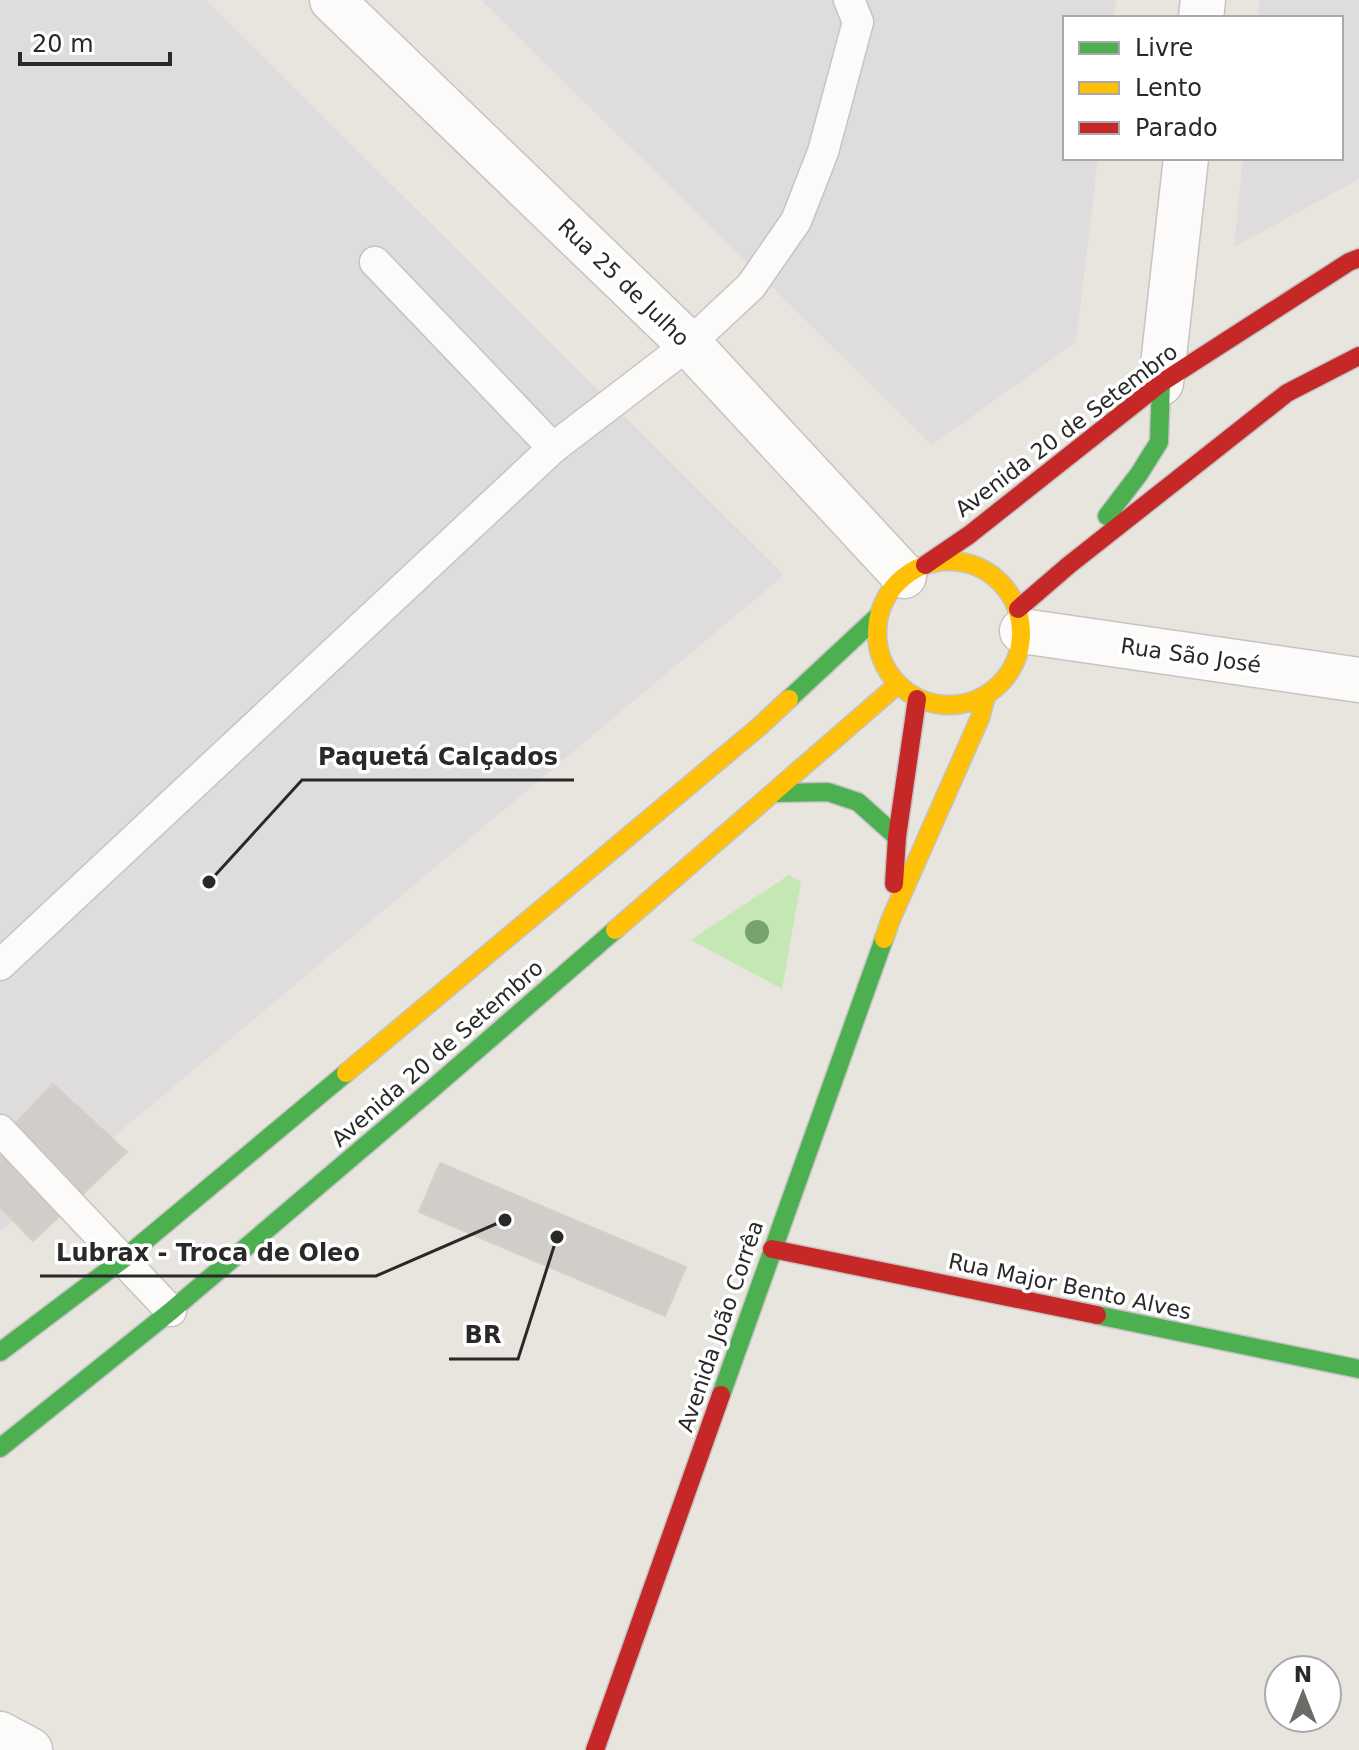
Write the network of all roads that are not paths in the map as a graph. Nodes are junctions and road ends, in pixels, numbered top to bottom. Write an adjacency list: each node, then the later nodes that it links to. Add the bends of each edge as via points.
1 (332, 0): 6 (street, Rua 25 de Julho)
2 (849, 0): 6 (lane, via 858,22 823,152 796,221 751,286)
3 (1186, 160): 8 (street)
4 (1359, 258): 8 (main road, Avenida 20 de Setembro)
5 (375, 262): 9 (lane)
6 (689, 344): 9 (lane); 11 (street, Rua 25 de Julho)
7 (1359, 356): 10 (main road, via 1287,393)
8 (1161, 383): 10 (main road, via 1159,442); 11 (main road, Avenida 20 de Setembro, via 969,535)
9 (553, 448): 21 (lane)
10 (1069, 565): 13 (main road)
11 (914, 570): 12 (main road, via 887,595); 13 (main road, via 947,560 969,564 1007,589)
12 (877, 617): 15 (main road, via 882,665); 24 (main road, Avenida 20 de Setembro, via 750,734)
13 (1020, 620): 14 (street, Rua São José); 16 (main road, via 1018,654 1008,676)
14 (1359, 680)
15 (897, 685): 17 (main road); 18 (main road, Avenida 20 de Setembro)
16 (986, 696): 17 (main road, via 940,706); 20 (main road, Avenida João Corrêa)
17 (917, 699): 19 (main road, Avenida João Corrêa)
18 (774, 793): 19 (main road, via 828,792 858,802); 25 (main road, Avenida 20 de Setembro)
19 (897, 837): 20 (main road, Avenida João Corrêa)
20 (891, 919): 23 (main road, Avenida João Corrêa)
21 (0, 965)
22 (0, 1130): 24 (lane)
23 (772, 1249): 27 (main road, Rua Major Bento Alves); 31 (main road, Avenida João Corrêa)
24 (122, 1260): 25 (lane); 26 (main road, Avenida 20 de Setembro)
25 (171, 1311): 28 (main road, Avenida 20 de Setembro)
26 (0, 1352)
27 (1359, 1369)
28 (2, 1442)
29 (0, 1734): 30 (street)
30 (30, 1750)
31 (595, 1750)

